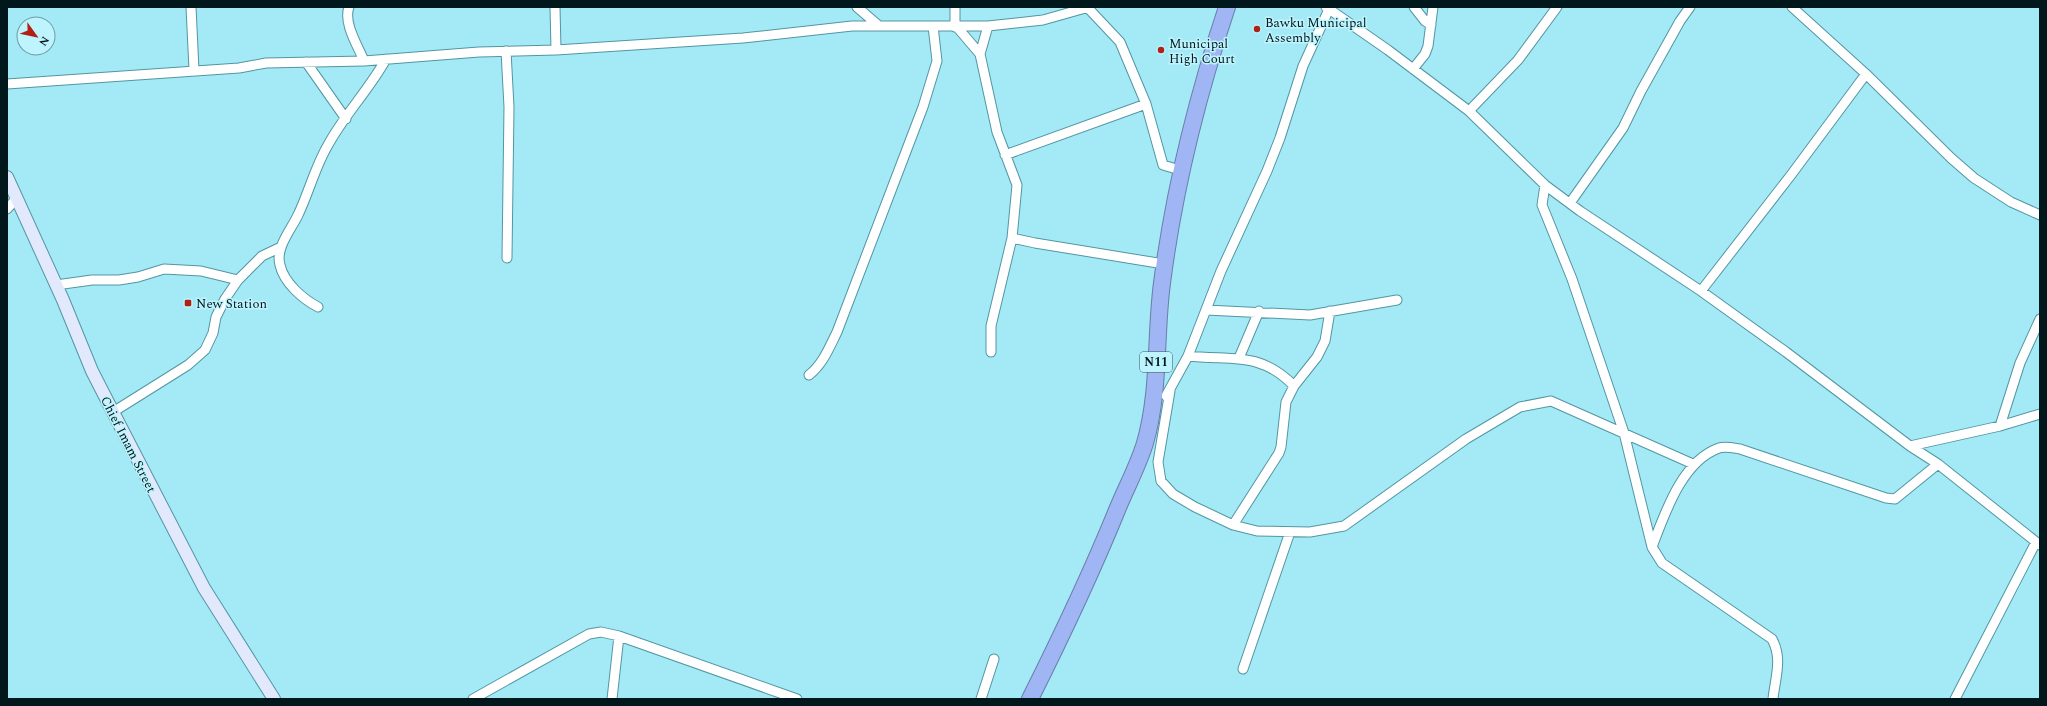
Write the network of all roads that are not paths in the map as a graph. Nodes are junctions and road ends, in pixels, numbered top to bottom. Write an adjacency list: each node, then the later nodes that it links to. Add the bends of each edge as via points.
1 (191, 7): 26 (street)
2 (349, 7): 23 (street, via 349,24)
3 (555, 7): 19 (street)
4 (857, 7): 15 (street)
5 (955, 7): 18 (street)
6 (1088, 7): 17 (street, via 1043,20); 29 (street, via 1120,42)
7 (1227, 7): 33 (highway, N11, via 1200,94)
8 (1414, 7): 14 (street)
9 (1433, 7): 14 (street)
10 (1557, 7): 30 (street, via 1518,60)
11 (1690, 7): 37 (street, via 1641,91 1623,128)
12 (1792, 7): 27 (street)
13 (1328, 8): 25 (street); 49 (street, via 1303,66 1270,164)
14 (1431, 25): 25 (street, via 1425,54)
15 (879, 26): 16 (street); 19 (street, via 852,26 742,38)
16 (933, 26): 18 (street); 56 (street, via 937,61 923,107 837,332 824,358)
17 (988, 26): 18 (street); 21 (street)
18 (956, 27): 21 (street)
19 (556, 50): 20 (street)
20 (506, 51): 22 (street); 42 (street, via 509,94)
21 (980, 54): 32 (street, via 997,132)
22 (386, 59): 23 (street); 31 (street)
23 (364, 61): 24 (street)
24 (306, 62): 26 (street); 31 (street)
25 (1413, 69): 30 (street)
26 (194, 70): 28 (street)
27 (1866, 74): 39 (street, via 1974,178 2011,202); 46 (street)
28 (7, 84)
29 (1146, 104): 32 (street); 33 (street, via 1163,165)
30 (1469, 111): 35 (street)
31 (346, 119): 41 (street, via 328,144 308,187 304,203)
32 (1005, 155): 40 (street, via 1016,185)
33 (1183, 171): 43 (highway, N11)
34 (7, 177): 36 (street, Chief Imam Street)
35 (1545, 185): 37 (street); 63 (street, via 1542,205 1572,279)
36 (16, 199): 38 (street); 45 (street, Chief Imam Street)
37 (1570, 203): 46 (street)
38 (7, 209)
39 (2040, 215)
40 (1012, 238): 43 (street); 53 (street, via 991,326)
41 (281, 247): 44 (street, via 262,256); 48 (street, via 279,265 284,275 308,301)
42 (507, 258)
43 (1164, 264): 61 (highway, N11)
44 (238, 280): 45 (street, via 201,272 164,269 119,280 92,280); 59 (street, via 224,299 205,350 188,364)
45 (56, 285): 59 (street, Chief Imam Street)
46 (1701, 291): 64 (street)
47 (1397, 300): 51 (street)
48 (318, 307)
49 (1206, 310): 50 (street); 54 (street)
50 (1259, 311): 51 (street, via 1295,316); 55 (street)
51 (1330, 312): 57 (street, via 1324,341 1317,357)
52 (2040, 319): 62 (street, via 2020,363)
53 (991, 352)
54 (1188, 356): 55 (street); 58 (street)
55 (1239, 358): 57 (street, via 1262,362 1274,368)
56 (809, 375)
57 (1294, 386): 67 (street, via 1286,402 1279,453)
58 (1170, 391): 61 (street); 67 (street, via 1158,462 1161,481 1173,494)
59 (113, 412): 75 (street, Chief Imam Street, via 204,588)
60 (2040, 414): 62 (street)
61 (1151, 416): 80 (highway, N11, via 1144,444 1102,547)
62 (2000, 426): 64 (street)
63 (1624, 434): 65 (street); 68 (street, via 1551,401 1520,407 1466,439 1344,526 1310,532); 70 (street)
64 (1910, 446): 66 (street)
65 (1693, 464): 66 (street, via 1719,448 1740,449 1895,499); 70 (street, via 1673,497)
66 (1938, 464): 69 (street)
67 (1233, 525): 68 (street, via 1257,531)
68 (1290, 532): 73 (street)
69 (2038, 543): 82 (street)
70 (1652, 547): 81 (street, via 1662,563 1772,639 1777,649 1778,666)
71 (619, 636): 74 (street, via 601,632 589,634); 77 (street); 78 (street)
72 (994, 659): 79 (street)
73 (1243, 669)
74 (485, 696): 76 (street)
75 (274, 699)
76 (473, 699)
77 (612, 699)
78 (797, 699)
79 (981, 699)
80 (1030, 699)
81 (1773, 699)
82 (1955, 699)

